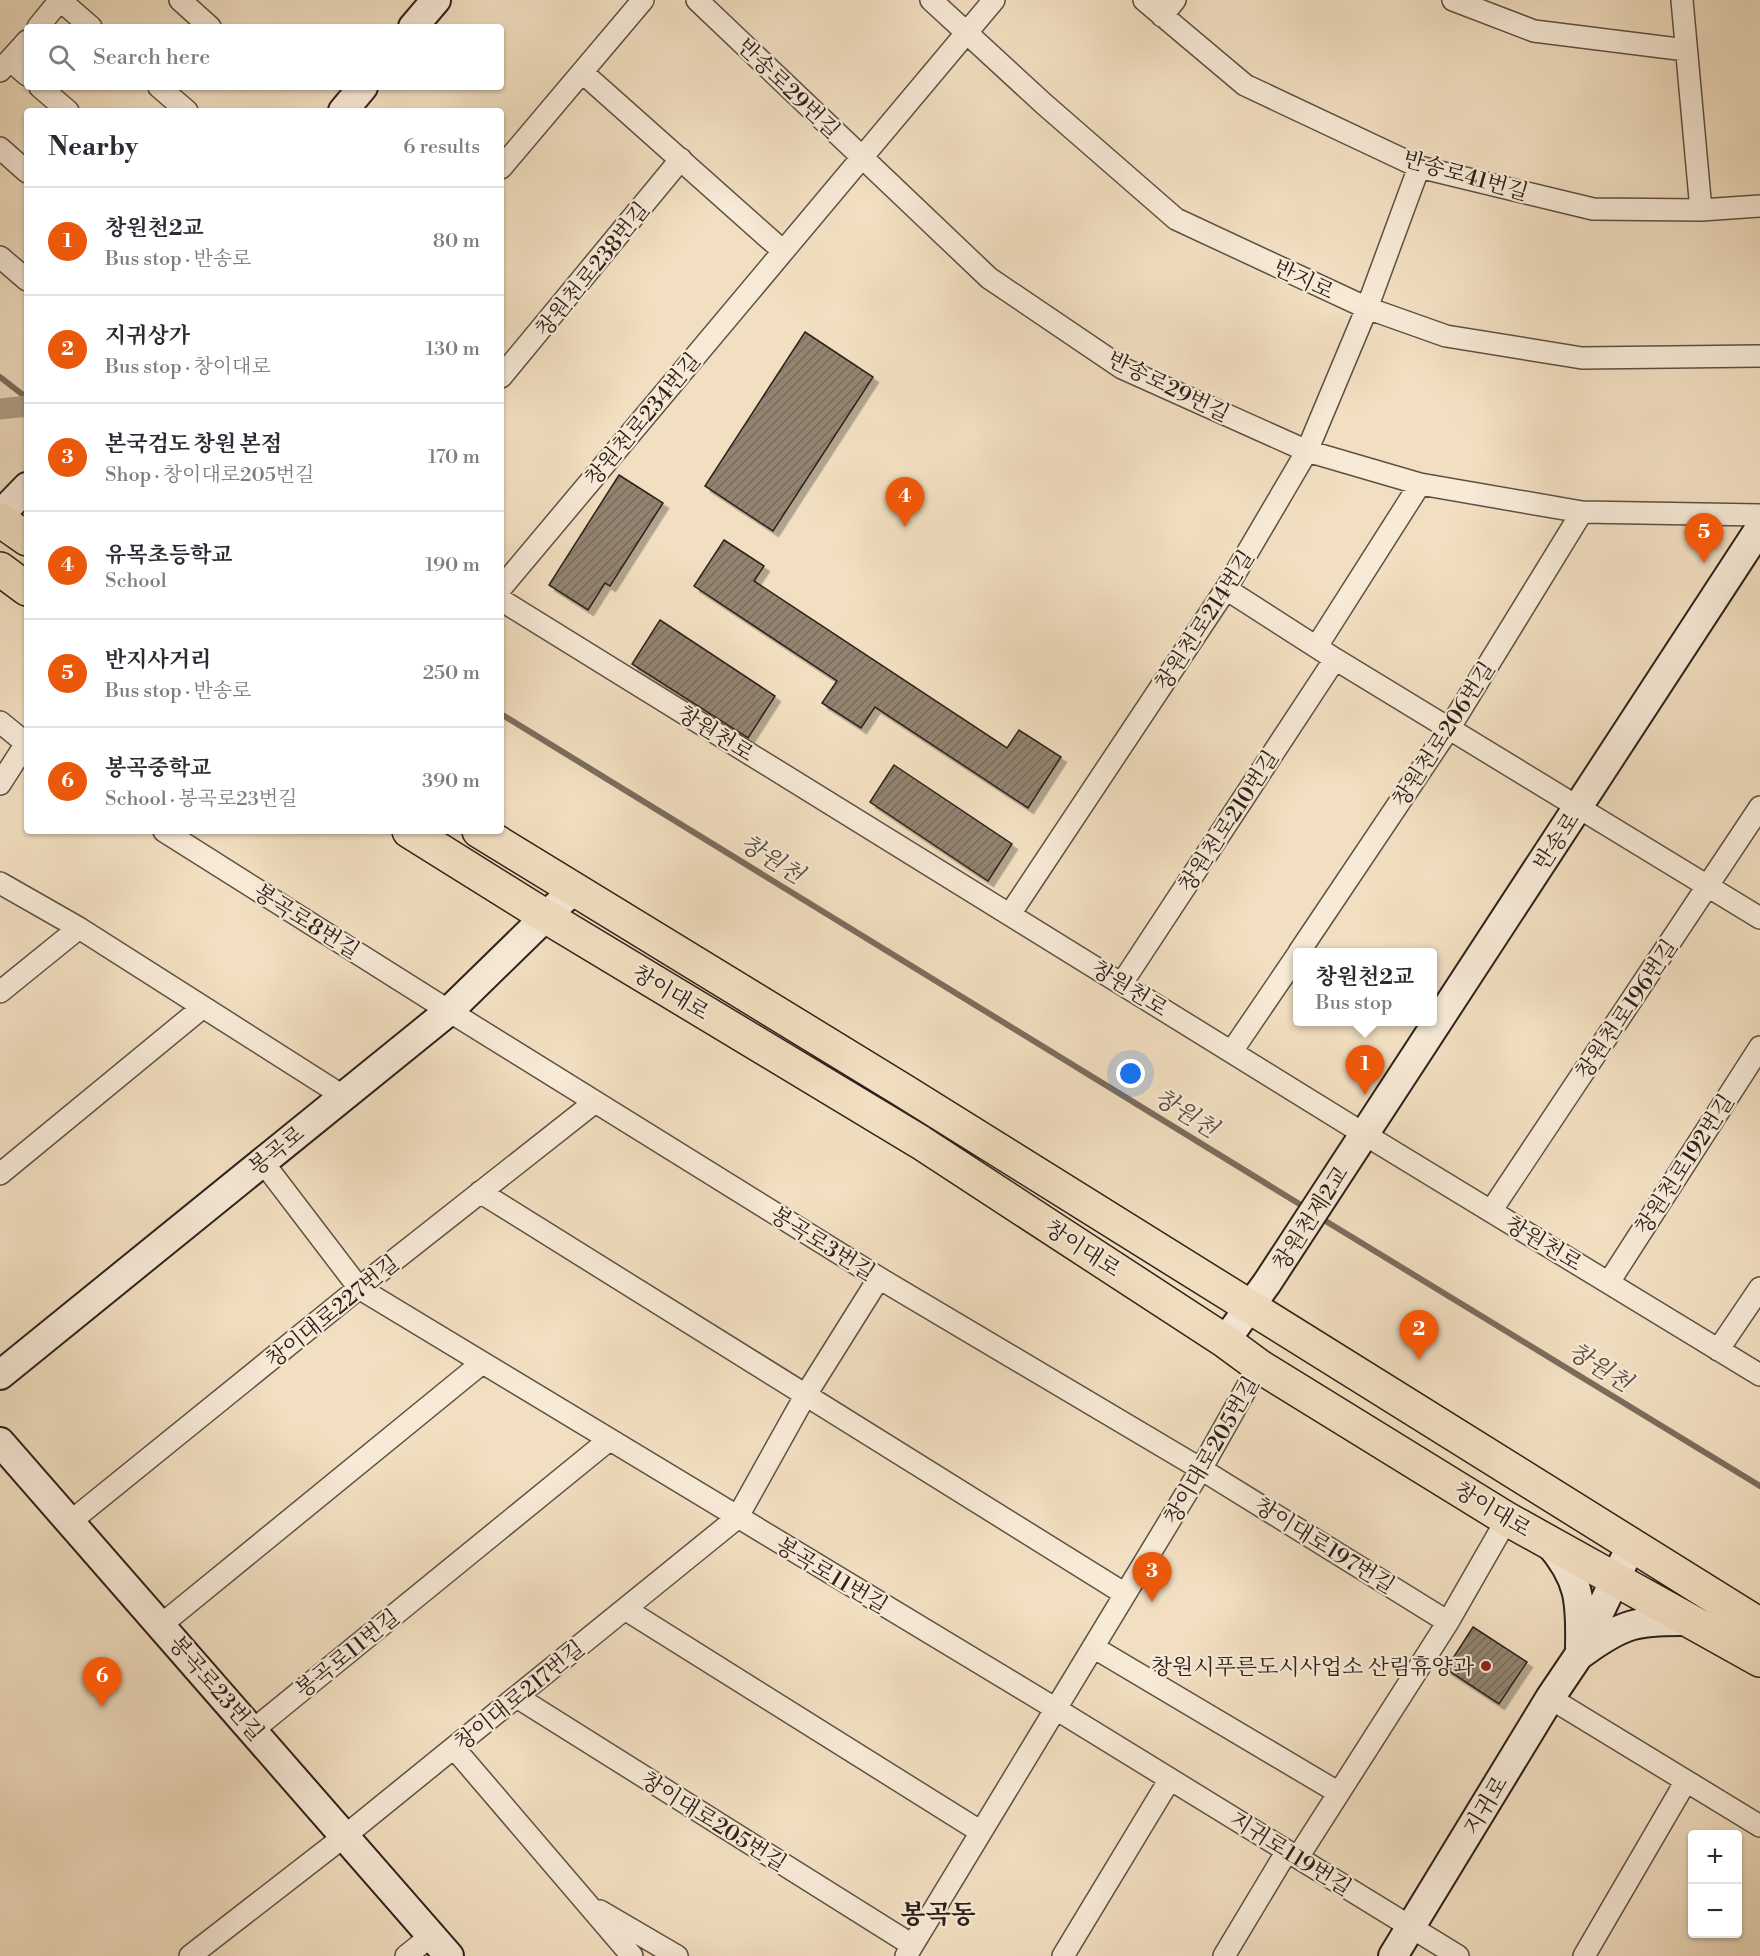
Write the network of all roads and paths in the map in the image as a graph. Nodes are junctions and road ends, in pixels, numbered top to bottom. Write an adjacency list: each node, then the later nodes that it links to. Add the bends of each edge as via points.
1 (41, 0): 13 (street)
2 (60, 0): 14 (street); 15 (street)
3 (180, 0): 16 (street)
4 (436, 0): 17 (street)
5 (643, 0): 22 (street)
6 (697, 0): 31 (street, 반송로29번길)
7 (931, 0): 18 (street, 반지로)
8 (994, 0): 18 (street, 창원천로234번길)
9 (1144, 0): 12 (street, 반송로41번길)
10 (1453, 0): 20 (street, via 1534,31)
11 (1682, 0): 20 (street)
12 (1169, 8): 34 (street, 반송로41번길, via 1245,85)
13 (37, 24)
14 (39, 24)
15 (88, 24)
16 (207, 24)
17 (416, 24)
18 (967, 32): 31 (street, 창원천로234번길); 41 (street, 반지로, via 1176,219)
19 (24, 44): 21 (street)
20 (1686, 50): 37 (street)
21 (5, 66): 23 (street)
22 (583, 73): 32 (street); 33 (street)
23 (24, 74)
24 (44, 90): 27 (street)
25 (162, 90): 28 (street)
26 (360, 90): 29 (street)
27 (64, 108)
28 (184, 108)
29 (346, 108)
30 (0, 148): 35 (street)
31 (861, 157): 38 (street, 창원천로234번길); 44 (street, 반송로29번길, via 989,278 1122,368)
32 (681, 159): 38 (street); 43 (street, 창원천로238번길)
33 (504, 165)
34 (1419, 167): 37 (street, 반송로41번길, via 1593,209); 41 (street, 창원천로214번길)
35 (24, 169)
36 (1760, 206): 37 (street, 반송로41번길)
37 (1701, 210)
38 (783, 251): 54 (street, 창원천로234번길)
39 (0, 257): 40 (street)
40 (24, 277)
41 (1367, 308): 42 (street, 반지로, via 1446,336 1582,358); 44 (street, 창원천로214번길)
42 (1760, 356)
43 (504, 373)
44 (1307, 451): 45 (street, 반송로29번길); 56 (street, 창원천로214번길)
45 (1420, 484): 47 (street, 반송로29번길); 58 (street)
46 (24, 490): 48 (street)
47 (1582, 512): 49 (street, 반송로29번길); 61 (street, 창원천로206번길)
48 (0, 515)
49 (1760, 515)
50 (0, 520): 52 (main road)
51 (1760, 528): 65 (street, 반송로)
52 (24, 537)
53 (0, 569): 55 (main road)
54 (504, 584)
55 (24, 587)
56 (1226, 589): 58 (street); 73 (street, 창원천로214번길)
57 (504, 602): 73 (street, 창원천로)
58 (1317, 646): 59 (street)
59 (1335, 659): 61 (street); 79 (street, 창원천로210번길)
60 (0, 722): 62 (street)
61 (1450, 727): 65 (street); 77 (street, 창원천로206번길)
62 (24, 741)
63 (24, 748): 64 (street)
64 (0, 784)
65 (1579, 806): 71 (street); 83 (street, 반송로)
66 (1760, 807): 71 (street, 창원천로196번길)
67 (169, 834): 82 (street, 봉곡로8번길)
68 (414, 834): 74 (main road, 창이대로)
69 (483, 834): 72 (main road, 창이대로)
70 (0, 883): 76 (street)
71 (1708, 886): 75 (street); 93 (street, 창원천로196번길)
72 (573, 890): 74 (street, 봉곡로); 98 (main road, 창이대로, via 904,1091)
73 (1010, 914): 79 (street, 창원천로)
74 (545, 916): 82 (street, 봉곡로); 99 (main road, 창이대로, via 920,1142)
75 (1760, 918)
76 (79, 928): 80 (street); 81 (street)
77 (1301, 948)
78 (1293, 960): 86 (street, 창원천로206번길)
79 (1122, 983): 86 (street, 창원천로)
80 (0, 992)
81 (203, 1008): 87 (street); 91 (street)
82 (449, 1011): 87 (street, 봉곡로); 88 (street, 봉곡로3번길)
83 (1437, 1023)
84 (1435, 1026): 89 (street, 반송로)
85 (1760, 1047): 95 (street, 창원천로192번길)
86 (1232, 1052): 89 (street, 창원천로)
87 (343, 1096): 90 (street, 봉곡로)
88 (595, 1102): 92 (street, 창이대로227번길); 94 (street, 봉곡로3번길)
89 (1358, 1144): 93 (street, 창원천로); 98 (street, 창원천제2교)
90 (262, 1161): 96 (street, 봉곡로11번길); 103 (street, 봉곡로)
91 (0, 1174)
92 (480, 1192): 96 (street, 창이대로227번길); 105 (street)
93 (1491, 1210): 95 (street, 창원천로)
94 (879, 1278): 105 (street, 창이대로217번길); 108 (street, 봉곡로3번길)
95 (1609, 1282): 100 (street, 창원천로)
96 (359, 1288): 101 (street, 봉곡로11번길); 111 (street, 창이대로227번길)
97 (1760, 1288): 100 (street)
98 (1259, 1295): 99 (street); 113 (main road, 창이대로)
99 (1225, 1341): 102 (main road, 창이대로)
100 (1718, 1350): 104 (street, 창원천로)
101 (482, 1364): 106 (street, 봉곡로11번길); 119 (street)
102 (1259, 1366): 108 (street, 창이대로205번길); 110 (main road, 창이대로)
103 (0, 1375)
104 (1760, 1375)
105 (805, 1396): 109 (street, 창이대로217번길); 115 (street)
106 (609, 1440): 109 (street, 봉곡로11번길); 127 (street, 봉곡로11번길)
107 (0, 1442): 111 (street, 봉곡로23번길)
108 (1201, 1469): 115 (street, 창이대로205번길); 118 (street, 창이대로197번길)
109 (737, 1518): 116 (street, 창이대로217번길); 126 (street, 봉곡로11번길)
110 (1507, 1519): 112 (main road, 창이대로); 118 (street)
111 (70, 1522): 119 (street, 봉곡로23번길)
112 (1549, 1542): 114 (main road, 창이대로); 122 (street, via 1565,1561 1576,1585)
113 (1631, 1546): 114 (street, 지귀로); 120 (main road, 창이대로)
114 (1614, 1579): 117 (main road, 창이대로); 122 (street, 지귀로)
115 (1125, 1594): 121 (street, 창이대로205번길)
116 (625, 1609): 124 (street, 창이대로217번길); 133 (street)
117 (1689, 1621): 122 (street, 지귀로, via 1653,1620 1627,1626); 123 (main road, 창이대로)
118 (1448, 1622): 131 (street)
119 (161, 1625): 127 (street, 봉곡로23번길)
120 (1760, 1625)
121 (1094, 1647): 126 (street, 창이대로205번길); 131 (street)
122 (1579, 1655): 125 (street, 지귀로)
123 (1760, 1660)
124 (517, 1697): 128 (street, 창이대로217번길); 139 (street, 창이대로205번길)
125 (1550, 1698): 130 (street); 137 (street, 지귀로)
126 (1056, 1709): 129 (street, 지귀로119번길); 133 (street, 창이대로205번길)
127 (253, 1730): 134 (street, 봉곡로23번길)
128 (454, 1748): 134 (street, 창이대로217번길); 136 (street)
129 (1170, 1779): 135 (street, 지귀로119번길); 144 (street)
130 (1686, 1781): 132 (street); 148 (street)
131 (1340, 1793): 135 (street)
132 (1760, 1826)
133 (981, 1832): 139 (street, 창이대로205번길)
134 (346, 1835): 138 (street, 봉곡로23번길); 140 (street, 창이대로217번길)
135 (1292, 1854): 137 (street, 지귀로119번길); 145 (street)
136 (586, 1902): 142 (street); 143 (street)
137 (1411, 1927): 146 (street, 지귀로); 147 (street, 지귀로119번길)
138 (440, 1946): 141 (street, 봉곡로23번길)
139 (909, 1951)
140 (190, 1956)
141 (406, 1956)
142 (632, 1956)
143 (677, 1956)
144 (1064, 1956)
145 (1224, 1956)
146 (1393, 1956)
147 (1458, 1956)
148 (1584, 1956)

